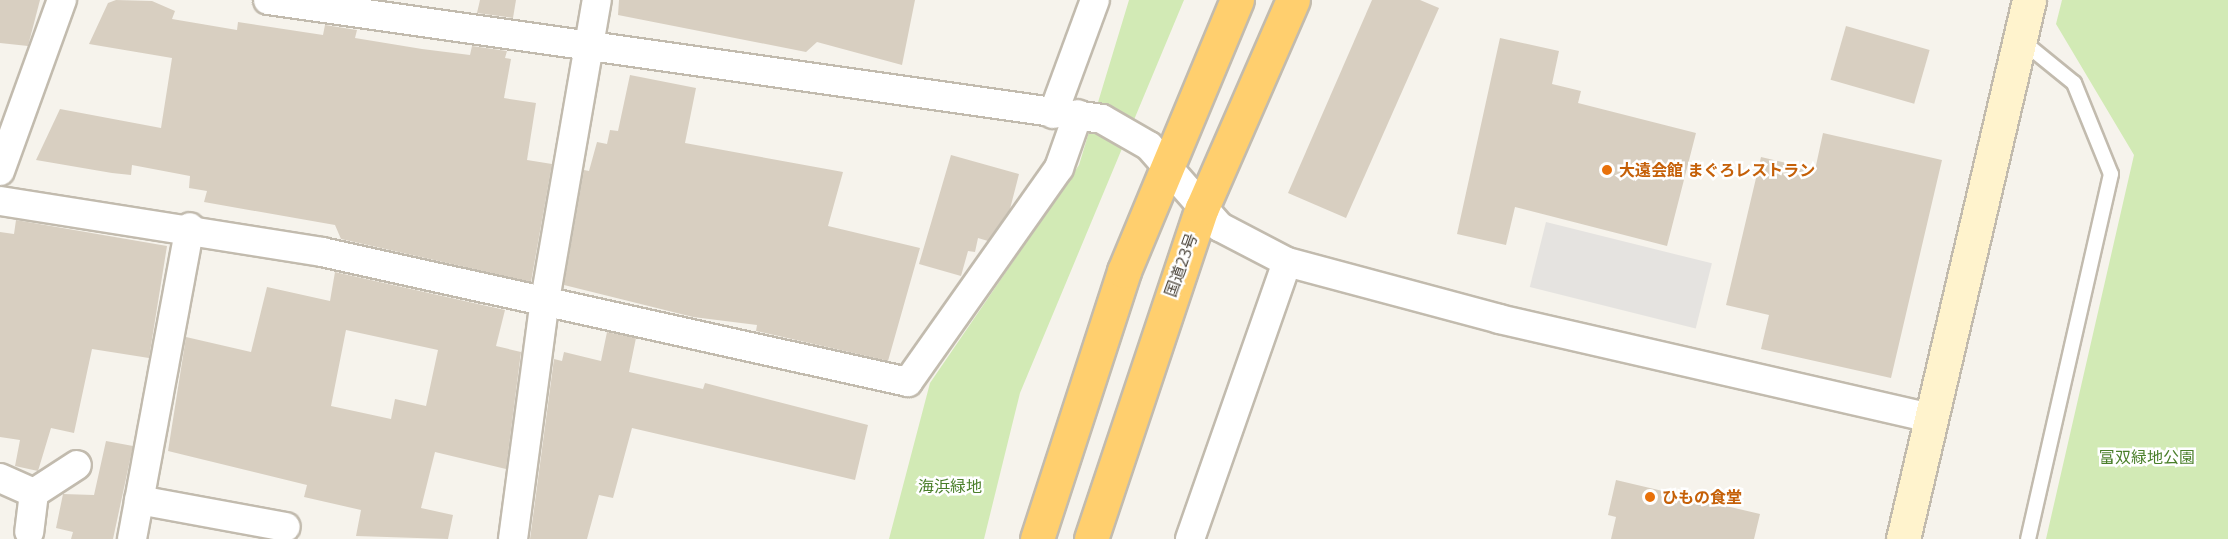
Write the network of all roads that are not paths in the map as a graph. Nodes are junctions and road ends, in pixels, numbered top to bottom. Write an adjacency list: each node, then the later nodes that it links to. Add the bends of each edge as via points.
1 (62, 0): 11 (street)
2 (268, 0): 9 (street)
3 (597, 0): 9 (street)
4 (1095, 0): 10 (street)
5 (1237, 0): 12 (highway)
6 (1293, 0): 15 (highway, 国道23号)
7 (2029, 0): 8 (street)
8 (2021, 39): 19 (street); 32 (lane, via 2074,83 2111,174)
9 (587, 45): 10 (street); 18 (street)
10 (1065, 114): 12 (street, via 1126,128); 18 (street, via 1059,168 908,382)
11 (8, 135): 13 (street)
12 (1168, 166): 15 (street); 28 (highway, via 1072,418)
13 (0, 171)
14 (0, 201): 16 (street)
15 (1202, 208): 17 (street, via 1244,244); 29 (highway, 国道23号)
16 (190, 227): 18 (street); 23 (street)
17 (1287, 262): 19 (street, via 1499,318); 30 (street)
18 (546, 300): 27 (street)
19 (1931, 418): 31 (street)
20 (77, 465): 22 (street)
21 (0, 478): 22 (street)
22 (34, 493): 25 (street)
23 (139, 500): 24 (street); 26 (street)
24 (286, 527)
25 (29, 532)
26 (132, 539)
27 (513, 539)
28 (1037, 539)
29 (1091, 539)
30 (1190, 539)
31 (1903, 539)
32 (2028, 539)

